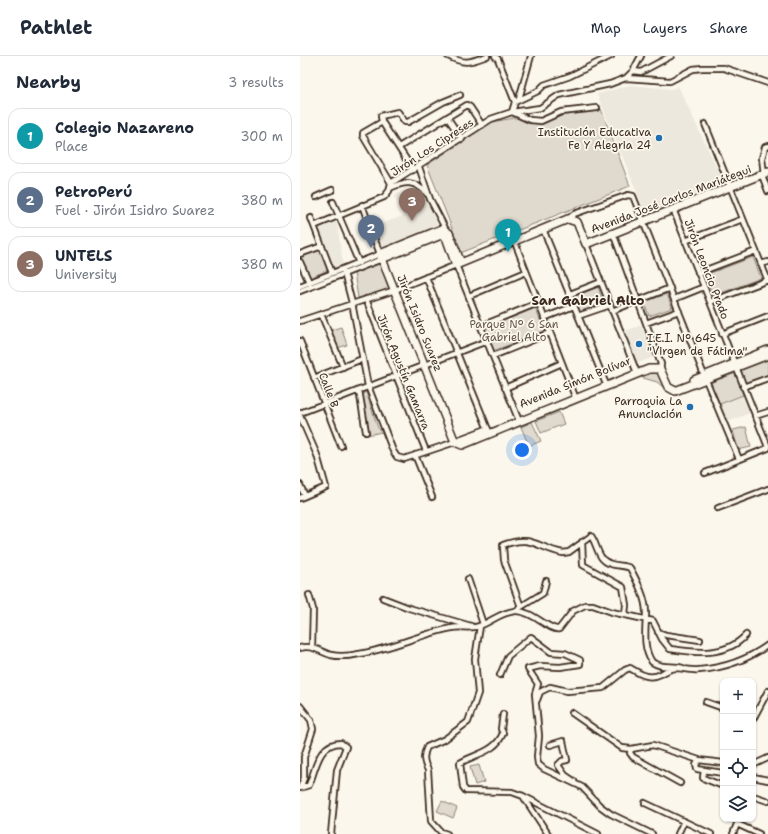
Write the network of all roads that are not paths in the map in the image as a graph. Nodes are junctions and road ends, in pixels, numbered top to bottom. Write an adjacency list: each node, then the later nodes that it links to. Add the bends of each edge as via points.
1 (448, 56): 2 (street, via 466,63)
2 (487, 56)
3 (495, 56): 13 (street)
4 (531, 56): 12 (street)
5 (611, 56): 12 (street, via 570,76 544,85 538,91)
6 (641, 56): 8 (street)
7 (671, 56): 8 (street, via 641,72)
8 (633, 71): 9 (street)
9 (626, 78): 10 (street, via 670,80 693,69 712,67 724,68); 15 (street, Jirón Los Cipreses, via 559,95 540,108)
10 (768, 83)
11 (460, 95): 17 (street, via 408,122 405,122 398,112 381,116)
12 (519, 99): 13 (street)
13 (515, 102): 15 (street)
14 (597, 108): 15 (street, via 561,112 541,121 530,120)
15 (512, 112): 19 (street, Jirón Los Cipreses)
16 (447, 117): 19 (street, via 467,105); 20 (street); 22 (street)
17 (382, 122): 22 (street); 26 (street, via 363,133 363,136)
18 (705, 124): 27 (street)
19 (482, 125): 20 (street, Jirón Los Cipreses)
20 (462, 139): 23 (street, Jirón Los Cipreses)
21 (768, 146): 25 (street, via 764,147 763,152)
22 (399, 147): 24 (street)
23 (419, 167): 24 (street, Jirón Los Cipreses); 31 (street)
24 (413, 170): 26 (street, Jirón Los Cipreses)
25 (765, 174): 27 (street, Avenida José Carlos Mariátegui); 29 (street)
26 (390, 186): 31 (street, via 403,182 415,184); 33 (street, Jirón Los Cipreses, via 384,197)
27 (730, 187): 34 (street, Avenida José Carlos Mariátegui); 38 (street)
28 (332, 190): 30 (street)
29 (768, 191)
30 (316, 197)
31 (430, 199): 42 (street)
32 (333, 202): 35 (street)
33 (362, 205): 35 (street, Jirón Los Cipreses); 50 (street, Jirón Isidro Suarez)
34 (674, 209): 39 (street, Avenida José Carlos Mariátegui); 45 (street, Jirón Leoncio Prado)
35 (340, 214): 40 (street, Jirón Los Cipreses); 53 (street)
36 (311, 218): 40 (street)
37 (568, 219): 39 (street, via 580,212 631,194); 41 (street); 46 (street, Avenida José Carlos Mariátegui, via 577,222)
38 (743, 219): 45 (street); 48 (street)
39 (644, 221): 43 (street, Avenida José Carlos Mariátegui); 66 (street)
40 (314, 226): 47 (street)
41 (543, 229): 44 (street); 69 (street)
42 (445, 233): 50 (street, via 442,229); 54 (street, via 449,232)
43 (613, 233): 46 (street, Avenida José Carlos Mariátegui); 73 (street)
44 (514, 240): 54 (street); 57 (street)
45 (685, 241): 59 (street, Jirón Leoncio Prado)
46 (586, 244): 63 (street)
47 (322, 246): 49 (street); 58 (street)
48 (756, 251): 55 (street); 59 (street)
49 (300, 254)
50 (381, 257): 53 (street); 56 (street); 67 (street, Jirón Isidro Suarez)
51 (300, 262): 62 (street)
52 (768, 262): 55 (street)
53 (359, 263): 56 (street)
54 (459, 264): 60 (street); 70 (street)
55 (761, 264): 61 (street)
56 (344, 271): 58 (street); 68 (street); 75 (street)
57 (526, 272): 70 (street); 76 (street)
58 (332, 273): 62 (street)
59 (698, 273): 65 (street, Jirón Leoncio Prado)
60 (426, 277): 67 (street); 93 (street)
61 (768, 280): 74 (street)
62 (309, 282): 64 (street)
63 (601, 282): 69 (street); 77 (street)
64 (300, 286)
65 (704, 287): 72 (street); 74 (street, Jirón Leoncio Prado)
66 (670, 288): 72 (street); 73 (street)
67 (395, 290): 71 (street); 98 (street, Jirón Isidro Suarez)
68 (300, 291)
69 (570, 294): 78 (street)
70 (469, 296): 87 (street)
71 (366, 299): 75 (street); 103 (street, Jirón Agustín Gamarra)
72 (674, 299): 80 (street)
73 (638, 300): 79 (street); 86 (street)
74 (710, 302): 89 (street, Jirón Leoncio Prado)
75 (352, 303): 81 (street); 96 (street)
76 (538, 303): 84 (street); 87 (street)
77 (610, 305): 79 (street); 82 (street)
78 (574, 306): 82 (street); 84 (street)
79 (612, 311): 102 (street)
80 (679, 311): 86 (street); 105 (street)
81 (321, 314): 85 (street); 101 (street)
82 (578, 316): 107 (street)
83 (768, 316): 89 (street)
84 (544, 318): 88 (street)
85 (300, 321)
86 (646, 323): 99 (street)
87 (481, 326): 91 (street)
88 (550, 333): 95 (street); 97 (street)
89 (722, 334): 100 (street, Jirón Leoncio Prado)
90 (300, 341): 104 (street, Calle B)
91 (487, 341): 93 (street); 95 (street)
92 (768, 350): 100 (street)
93 (456, 353): 98 (street); 120 (street)
94 (768, 355): 100 (street)
95 (493, 356): 110 (street)
96 (362, 359): 101 (street); 108 (street)
97 (562, 363): 110 (street); 112 (street)
98 (424, 365): 103 (street); 121 (street, Jirón Isidro Suarez)
99 (660, 366): 102 (street, Avenida Simón Bolívar, via 652,363); 105 (street, via 671,383 676,386)
100 (735, 366): 105 (street); 109 (street, Jirón Leoncio Prado)
101 (343, 367): 104 (street)
102 (636, 371): 107 (street, Avenida Simón Bolívar); 112 (street, Avenida Simón Bolívar)
103 (396, 376): 108 (street); 124 (street, Jirón Agustín Gamarra)
104 (314, 378): 113 (street, Calle B)
105 (705, 378): 126 (street)
106 (768, 378): 109 (street)
107 (605, 382): 112 (street, Avenida Simón Bolívar)
108 (368, 386): 111 (street); 125 (street, Avenida Simón Bolívar, via 389,444 400,459)
109 (743, 387): 117 (street, Jirón Leoncio Prado)
110 (505, 388): 118 (street)
111 (359, 390): 113 (street); 119 (street)
112 (575, 397): 118 (street, Avenida Simón Bolívar)
113 (324, 403): 115 (street); 122 (street, Calle B)
114 (768, 412): 117 (street)
115 (300, 413)
116 (300, 416): 130 (street, via 317,455 326,487)
117 (755, 416): 123 (street, Jirón Leoncio Prado)
118 (518, 420): 120 (street, Avenida Simón Bolívar)
119 (366, 432)
120 (489, 432): 121 (street, Avenida Simón Bolívar); 121 (street, Avenida Simón Bolívar, via 462,445)
121 (455, 442): 124 (street, Avenida Simón Bolívar)
122 (341, 446)
123 (768, 447): 126 (street)
124 (426, 451): 125 (street, Avenida Simón Bolívar)
125 (415, 455): 131 (street)
126 (739, 459): 127 (street)
127 (704, 473)
128 (300, 484): 130 (street)
129 (768, 489): 132 (street)
130 (302, 497)
131 (432, 497)
132 (718, 508)
133 (582, 542): 138 (street, via 569,552 563,553 525,540 503,545 502,553); 140 (street, via 583,564 623,587); 141 (street, via 591,536 596,550 608,563 630,568 638,583 646,612)
134 (468, 579): 142 (street)
135 (546, 582): 138 (street, via 543,593)
136 (309, 595): 147 (street, via 313,609)
137 (383, 598): 142 (street, via 409,608)
138 (521, 607): 139 (street)
139 (516, 611): 140 (street, via 537,617 556,630 573,611 585,605); 142 (street, via 498,615)
140 (625, 614): 141 (street)
141 (645, 619): 143 (street, via 653,621); 149 (street, via 646,645 652,662 664,667 674,665)
142 (479, 626): 147 (street, via 453,628 382,650 344,656 332,655); 178 (street, via 475,659 478,693 468,722 445,739 427,746 424,753 424,763 428,770 431,821 441,832)
143 (658, 632): 144 (street, via 670,648 699,653 733,646); 145 (street)
144 (746, 635)
145 (700, 640)
146 (768, 646): 149 (street, via 737,663 699,670)
147 (312, 647): 148 (street)
148 (300, 648)
149 (683, 668): 152 (street, via 670,669 655,677 649,677 630,668 603,688 567,691 550,687 540,692)
150 (500, 675): 152 (street, via 508,656 531,637 552,653 568,654 580,660 581,662 576,665 528,669 538,682 535,694)
151 (768, 691): 158 (street)
152 (537, 700): 171 (street, via 538,764)
153 (706, 702): 155 (street)
154 (300, 706): 177 (street, via 311,720 313,729 304,757 304,778 300,788 309,785 316,761 327,749 337,743 346,747 337,770)
155 (720, 707)
156 (572, 713): 160 (street, via 622,748)
157 (503, 714): 172 (street, via 503,733 498,742 479,755 460,763 463,786 466,791 512,792)
158 (756, 714)
159 (550, 745): 171 (street, via 563,741 568,760 562,761 558,765 559,768)
160 (631, 749): 162 (street, via 653,745); 169 (street, via 633,758)
161 (768, 758): 164 (street)
162 (699, 760): 163 (street); 165 (street, via 696,767)
163 (720, 763)
164 (756, 764)
165 (704, 770): 166 (street); 170 (street, via 703,778)
166 (720, 773)
167 (756, 778): 168 (street)
168 (768, 780)
169 (680, 783)
170 (720, 785)
171 (582, 787): 181 (street, via 611,814)
172 (523, 796): 179 (street); 180 (street)
173 (756, 797): 174 (street)
174 (768, 801)
175 (645, 803): 176 (street)
176 (684, 821): 182 (street); 183 (street)
177 (331, 834)
178 (447, 834)
179 (548, 834)
180 (598, 834)
181 (652, 834)
182 (678, 834)
183 (711, 834)
184 (733, 834): 185 (street, via 737,824)
185 (759, 834)

